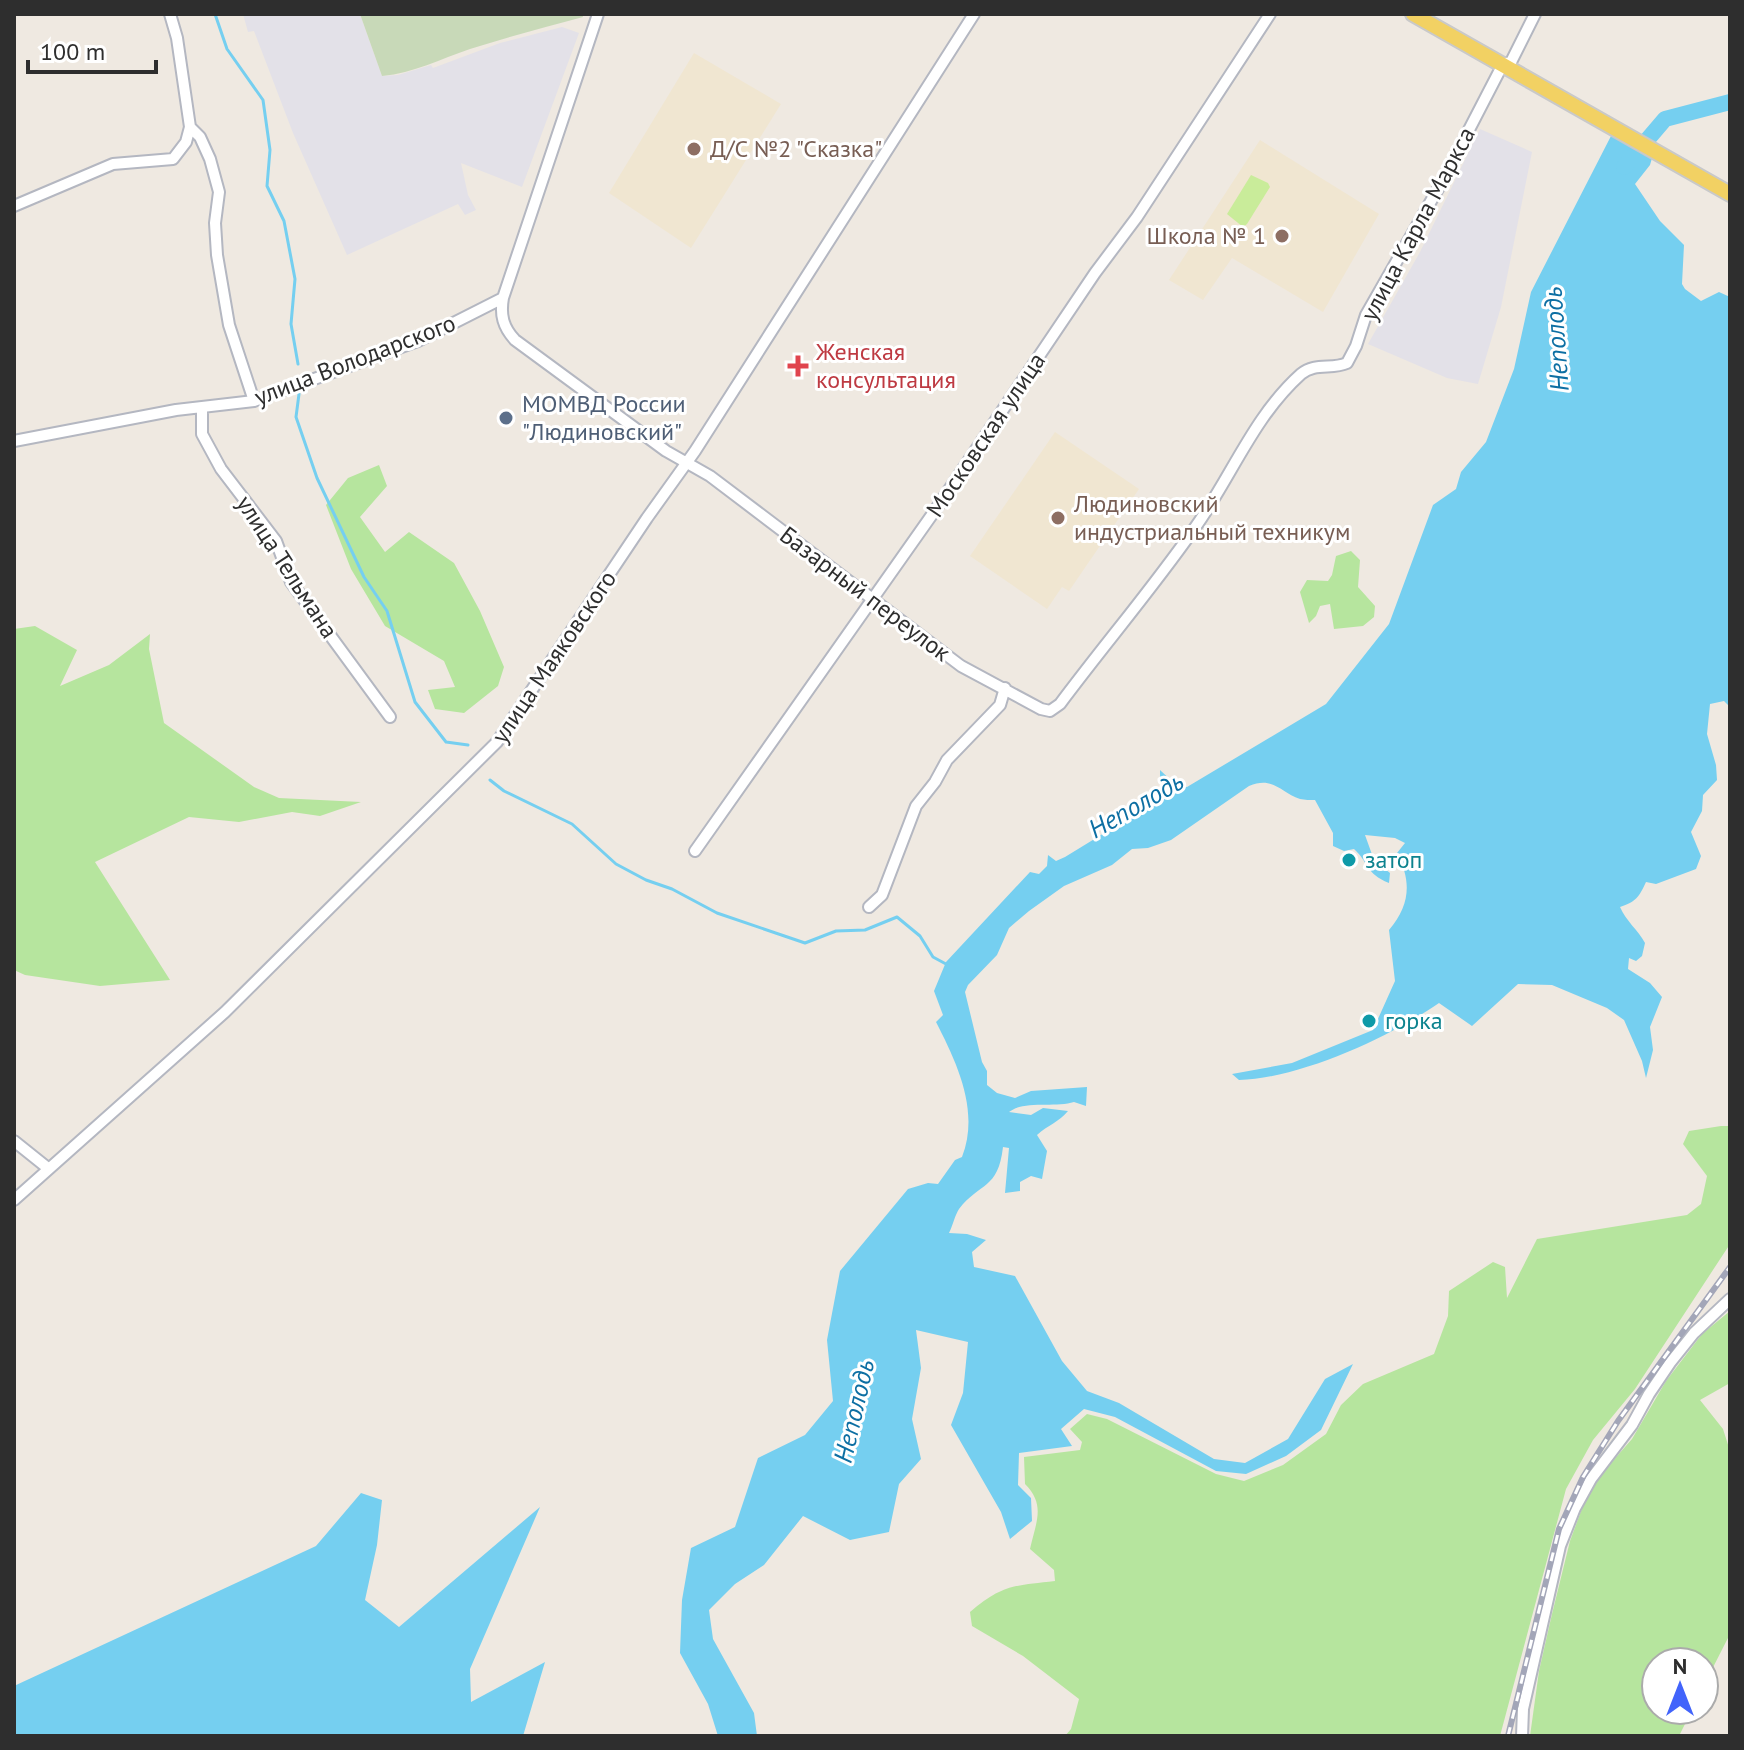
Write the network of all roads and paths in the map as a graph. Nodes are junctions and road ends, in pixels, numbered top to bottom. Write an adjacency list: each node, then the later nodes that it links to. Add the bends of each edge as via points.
1 (170, 14): 8 (street)
2 (598, 14): 11 (street)
3 (974, 14): 15 (street, улица Маяковского)
4 (1270, 14): 16 (street, Московская улица, via 1137,217)
5 (1413, 14): 7 (main road)
6 (1535, 14): 7 (street, улица Карла Маркса, via 1511,62)
7 (1503, 64): 9 (main road); 18 (street, улица Карла Маркса, via 1366,315 1347,363 1315,366 1303,373 1251,432 1195,528)
8 (190, 127): 10 (street, via 173,159 113,164); 12 (street, via 210,159 219,192 217,255 229,325)
9 (1730, 194)
10 (14, 206)
11 (503, 298): 12 (street, улица Володарского, via 418,341); 15 (street, via 503,321 515,340)
12 (254, 401): 13 (street, улица Володарского)
13 (202, 409): 14 (street, улица Володарского); 19 (street, улица Тельмана, via 202,434 221,469 276,541 291,582)
14 (14, 441)
15 (686, 464): 16 (street, Базарный переулок, via 710,476); 23 (street, улица Маяковского, via 497,742 225,1012)
16 (872, 598): 17 (street, Базарный переулок, via 961,666); 20 (street, Московская улица)
17 (1005, 688): 18 (street, Базарный переулок); 21 (street, via 1000,705 947,760 916,806 882,895)
18 (1050, 711)
19 (390, 717)
20 (695, 851)
21 (869, 907)
22 (14, 1141): 23 (street)
23 (49, 1169): 24 (street, улица Маяковского)
24 (14, 1200)
25 (1730, 1299): 26 (street, via 1670,1363 1575,1508 1560,1546 1523,1709)
26 (1522, 1736)

